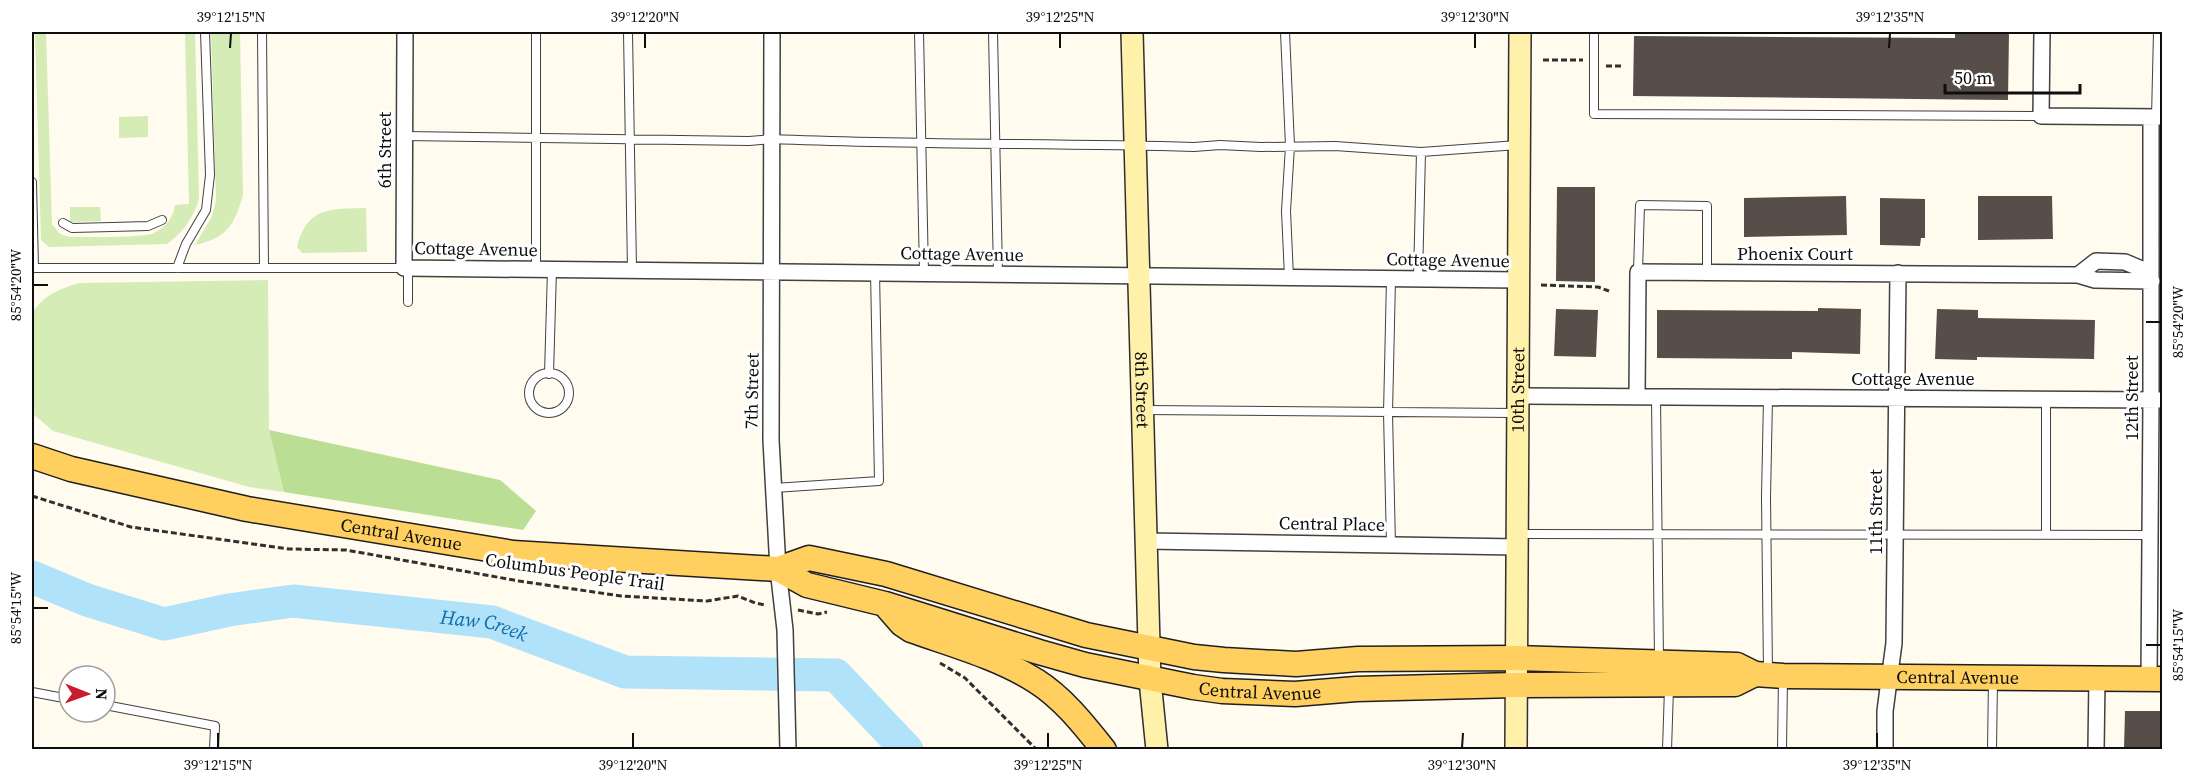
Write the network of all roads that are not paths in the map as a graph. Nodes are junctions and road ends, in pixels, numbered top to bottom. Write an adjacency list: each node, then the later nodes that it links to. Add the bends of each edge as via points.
1 (205, 32): 32 (lane, via 210,175 206,210)
2 (262, 32): 33 (lane)
3 (405, 32): 17 (street, 6th Street)
4 (536, 32): 18 (lane)
5 (628, 32): 19 (lane)
6 (772, 32): 20 (street, 7th Street)
7 (919, 32): 22 (lane)
8 (993, 32): 21 (lane)
9 (1132, 32): 24 (street, 8th Street)
10 (1285, 32): 25 (lane)
11 (1520, 32): 23 (street, 10th Street)
12 (1594, 32): 15 (lane, via 1594,114)
13 (2042, 32): 15 (street)
14 (2158, 32): 16 (lane)
15 (2041, 116): 16 (street)
16 (2156, 117): 46 (street, 12th Street)
17 (405, 136): 18 (lane); 34 (street, 6th Street)
18 (536, 138): 19 (lane); 35 (lane)
19 (631, 138): 20 (lane); 37 (lane)
20 (772, 139): 22 (lane); 38 (street, 7th Street)
21 (995, 143): 22 (lane); 24 (lane); 44 (lane)
22 (921, 144): 42 (lane)
23 (1519, 145): 26 (lane); 50 (street, 10th Street)
24 (1135, 146): 25 (lane); 45 (street, 8th Street)
25 (1290, 146): 26 (lane); 47 (lane, via 1286,211)
26 (1421, 152): 49 (lane)
27 (32, 182): 28 (lane)
28 (32, 203): 31 (lane)
29 (162, 220): 30 (lane, via 148,226 124,227 72,228)
30 (63, 223)
31 (33, 268): 32 (lane)
32 (177, 268): 33 (lane)
33 (264, 268): 34 (lane)
34 (406, 268): 35 (street, Cottage Avenue); 51 (lane)
35 (536, 269): 36 (street, Cottage Avenue)
36 (552, 269): 37 (street, Cottage Avenue); 52 (lane)
37 (632, 270): 38 (street, Cottage Avenue)
38 (773, 271): 39 (street, Cottage Avenue); 63 (street, 7th Street)
39 (875, 272): 42 (street, Cottage Avenue); 63 (lane, via 879,481)
40 (1638, 272): 41 (street, Phoenix Court); 41 (lane, via 1640,205 1707,206); 53 (street)
41 (1707, 272): 43 (street, Phoenix Court)
42 (924, 273): 44 (street, Cottage Avenue)
43 (1898, 273): 46 (street, Phoenix Court, via 2078,275 2096,261 2125,262); 56 (street, 11th Street)
44 (998, 274): 45 (street, Cottage Avenue)
45 (1138, 276): 47 (street, Cottage Avenue); 60 (street, 8th Street)
46 (2152, 277): 58 (street, 12th Street)
47 (1289, 278): 48 (street, Cottage Avenue)
48 (1391, 279): 49 (street, Cottage Avenue); 61 (lane)
49 (1418, 279): 50 (street, Cottage Avenue)
50 (1519, 280): 59 (street, 10th Street)
51 (408, 302)
52 (549, 374): 52 (lane, via 562,378 569,396 562,408 544,413 533,406 529,394 533,382)
53 (1636, 397): 54 (street, Cottage Avenue); 59 (street, Cottage Avenue)
54 (1656, 398): 55 (street, Cottage Avenue); 64 (lane)
55 (1768, 398): 56 (street, Cottage Avenue); 65 (lane)
56 (1897, 399): 57 (street, Cottage Avenue); 66 (street, 11th Street)
57 (2046, 400): 58 (street, Cottage Avenue); 67 (lane)
58 (2157, 400): 68 (street, 12th Street)
59 (1518, 405): 61 (lane); 69 (street, 10th Street)
60 (1142, 410): 61 (lane); 70 (street, 8th Street)
61 (1388, 413): 71 (lane)
62 (32, 456): 72 (main road, Central Avenue, via 71,469 247,509 513,553)
63 (774, 488): 72 (street, 7th Street)
64 (1658, 533): 65 (lane); 69 (lane); 76 (lane)
65 (1768, 534): 66 (lane); 77 (lane)
66 (1895, 535): 67 (lane); 78 (street, 11th Street)
67 (2046, 535): 68 (lane)
68 (2150, 535): 81 (street, 12th Street)
69 (1518, 540): 71 (street, Central Place); 75 (street, 10th Street)
70 (1146, 541): 71 (street, Central Place); 74 (street, 8th Street)
71 (1391, 545)
72 (778, 569): 73 (main road, Central Avenue, via 807,585); 74 (main road, Central Avenue, via 809,558 886,574 1086,635); 88 (street, 7th Street, via 785,630)
73 (885, 604): 82 (main road, Central Avenue, via 1039,652); 89 (main road, via 911,630 992,659 1036,681 1073,712)
74 (1149, 648): 75 (main road, Central Avenue, via 1260,663); 82 (street, 8th Street)
75 (1516, 658): 76 (main road, Central Avenue); 83 (street, 10th Street)
76 (1664, 674): 77 (main road, Central Avenue, via 1735,684); 83 (main road, Central Avenue); 92 (lane)
77 (1769, 675): 78 (main road, Central Avenue); 93 (lane)
78 (1890, 677): 79 (main road, Central Avenue); 94 (street, 11th Street)
79 (1993, 678): 80 (main road, Central Avenue); 95 (lane)
80 (2097, 678): 81 (main road, Central Avenue); 96 (street)
81 (2156, 679)
82 (1150, 680): 83 (main road, Central Avenue, via 1222,691 1294,694); 90 (street, 8th Street)
83 (1515, 685): 91 (street, 10th Street)
84 (32, 692): 85 (lane)
85 (57, 697)
86 (117, 707): 87 (lane, via 215,726)
87 (214, 750)
88 (789, 750)
89 (1104, 750)
90 (1157, 750)
91 (1516, 750)
92 (1667, 750)
93 (1782, 750)
94 (1885, 750)
95 (1992, 750)
96 (2096, 750)

